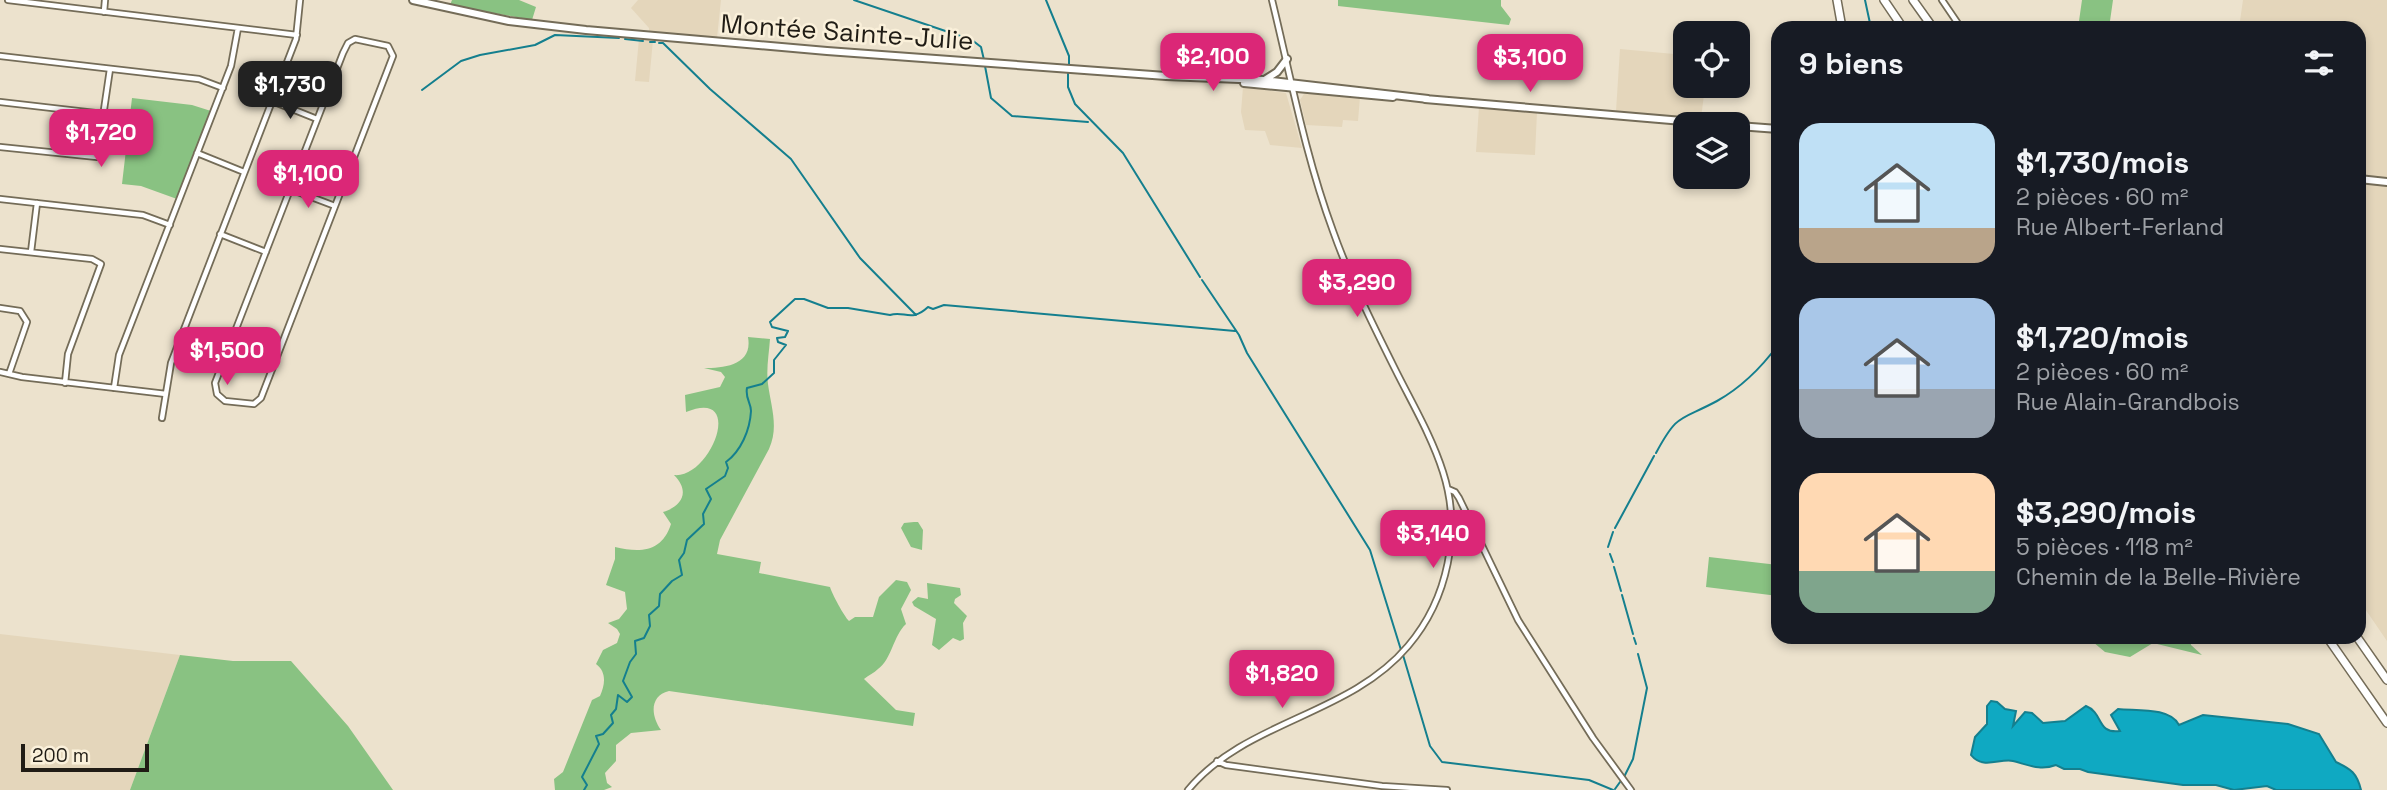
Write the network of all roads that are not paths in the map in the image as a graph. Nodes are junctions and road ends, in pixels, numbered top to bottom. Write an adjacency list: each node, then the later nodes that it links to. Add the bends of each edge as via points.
1 (8, 0): 10 (street)
2 (105, 0): 10 (street)
3 (300, 0): 16 (street)
4 (413, 0): 20 (main road, Montée Sainte-Julie, via 534,25)
5 (1272, 0): 18 (street)
6 (1837, 0): 11 (highway)
7 (1884, 0): 12 (highway)
8 (1913, 0): 13 (highway)
9 (1942, 0): 14 (street)
10 (104, 12): 15 (street)
11 (1841, 21)
12 (1898, 21)
13 (1928, 21)
14 (1956, 21)
15 (237, 28): 16 (street); 23 (street)
16 (297, 35): 24 (street)
17 (0, 55): 19 (street)
18 (1287, 59): 21 (main road); 22 (street)
19 (110, 69): 23 (street, via 199,79); 26 (street)
20 (1197, 77): 21 (main road, Montée Sainte-Julie); 22 (main road, Montée Sainte-Julie)
21 (1264, 80): 22 (main road, Montée Sainte-Julie)
22 (1292, 86): 28 (main road, Montée Sainte-Julie); 52 (street, via 1312,168 1338,244 1438,457)
23 (223, 88): 32 (street)
24 (272, 101): 27 (street); 33 (street)
25 (0, 102): 26 (street)
26 (104, 114): 31 (street, via 95,158)
27 (317, 119): 36 (street); 39 (street, via 349,41 391,48 393,56)
28 (1673, 120)
29 (1750, 127): 30 (main road)
30 (1771, 129)
31 (0, 147)
32 (197, 153): 33 (street); 40 (street)
33 (244, 172): 41 (street)
34 (2366, 180): 35 (main road)
35 (2387, 182)
36 (290, 189): 39 (street); 44 (street)
37 (0, 199): 38 (street)
38 (37, 203): 40 (street, via 143,215); 43 (street)
39 (335, 206): 44 (street, via 260,400 252,405 226,401 217,394 215,383)
40 (170, 225): 49 (street, via 118,358)
41 (220, 234): 44 (street); 50 (street, via 171,363)
42 (0, 248): 43 (street)
43 (31, 252): 48 (street, via 92,259 101,265 69,352)
44 (266, 252)
45 (0, 308): 47 (street, via 20,312 27,322)
46 (0, 372): 47 (street)
47 (9, 374): 48 (street)
48 (65, 383): 49 (street)
49 (114, 388): 50 (street)
50 (166, 394): 51 (street)
51 (162, 418)
52 (1448, 489): 57 (street, via 1451,533 1444,578 1429,615 1400,655 1354,690 1245,742); 60 (street, via 1459,498 1518,620)
53 (2332, 644): 56 (highway)
54 (2362, 644): 55 (highway)
55 (2387, 680)
56 (2387, 723)
57 (1217, 761): 58 (street); 59 (street, via 1350,782)
58 (1188, 790)
59 (1447, 790)
60 (1631, 790)

